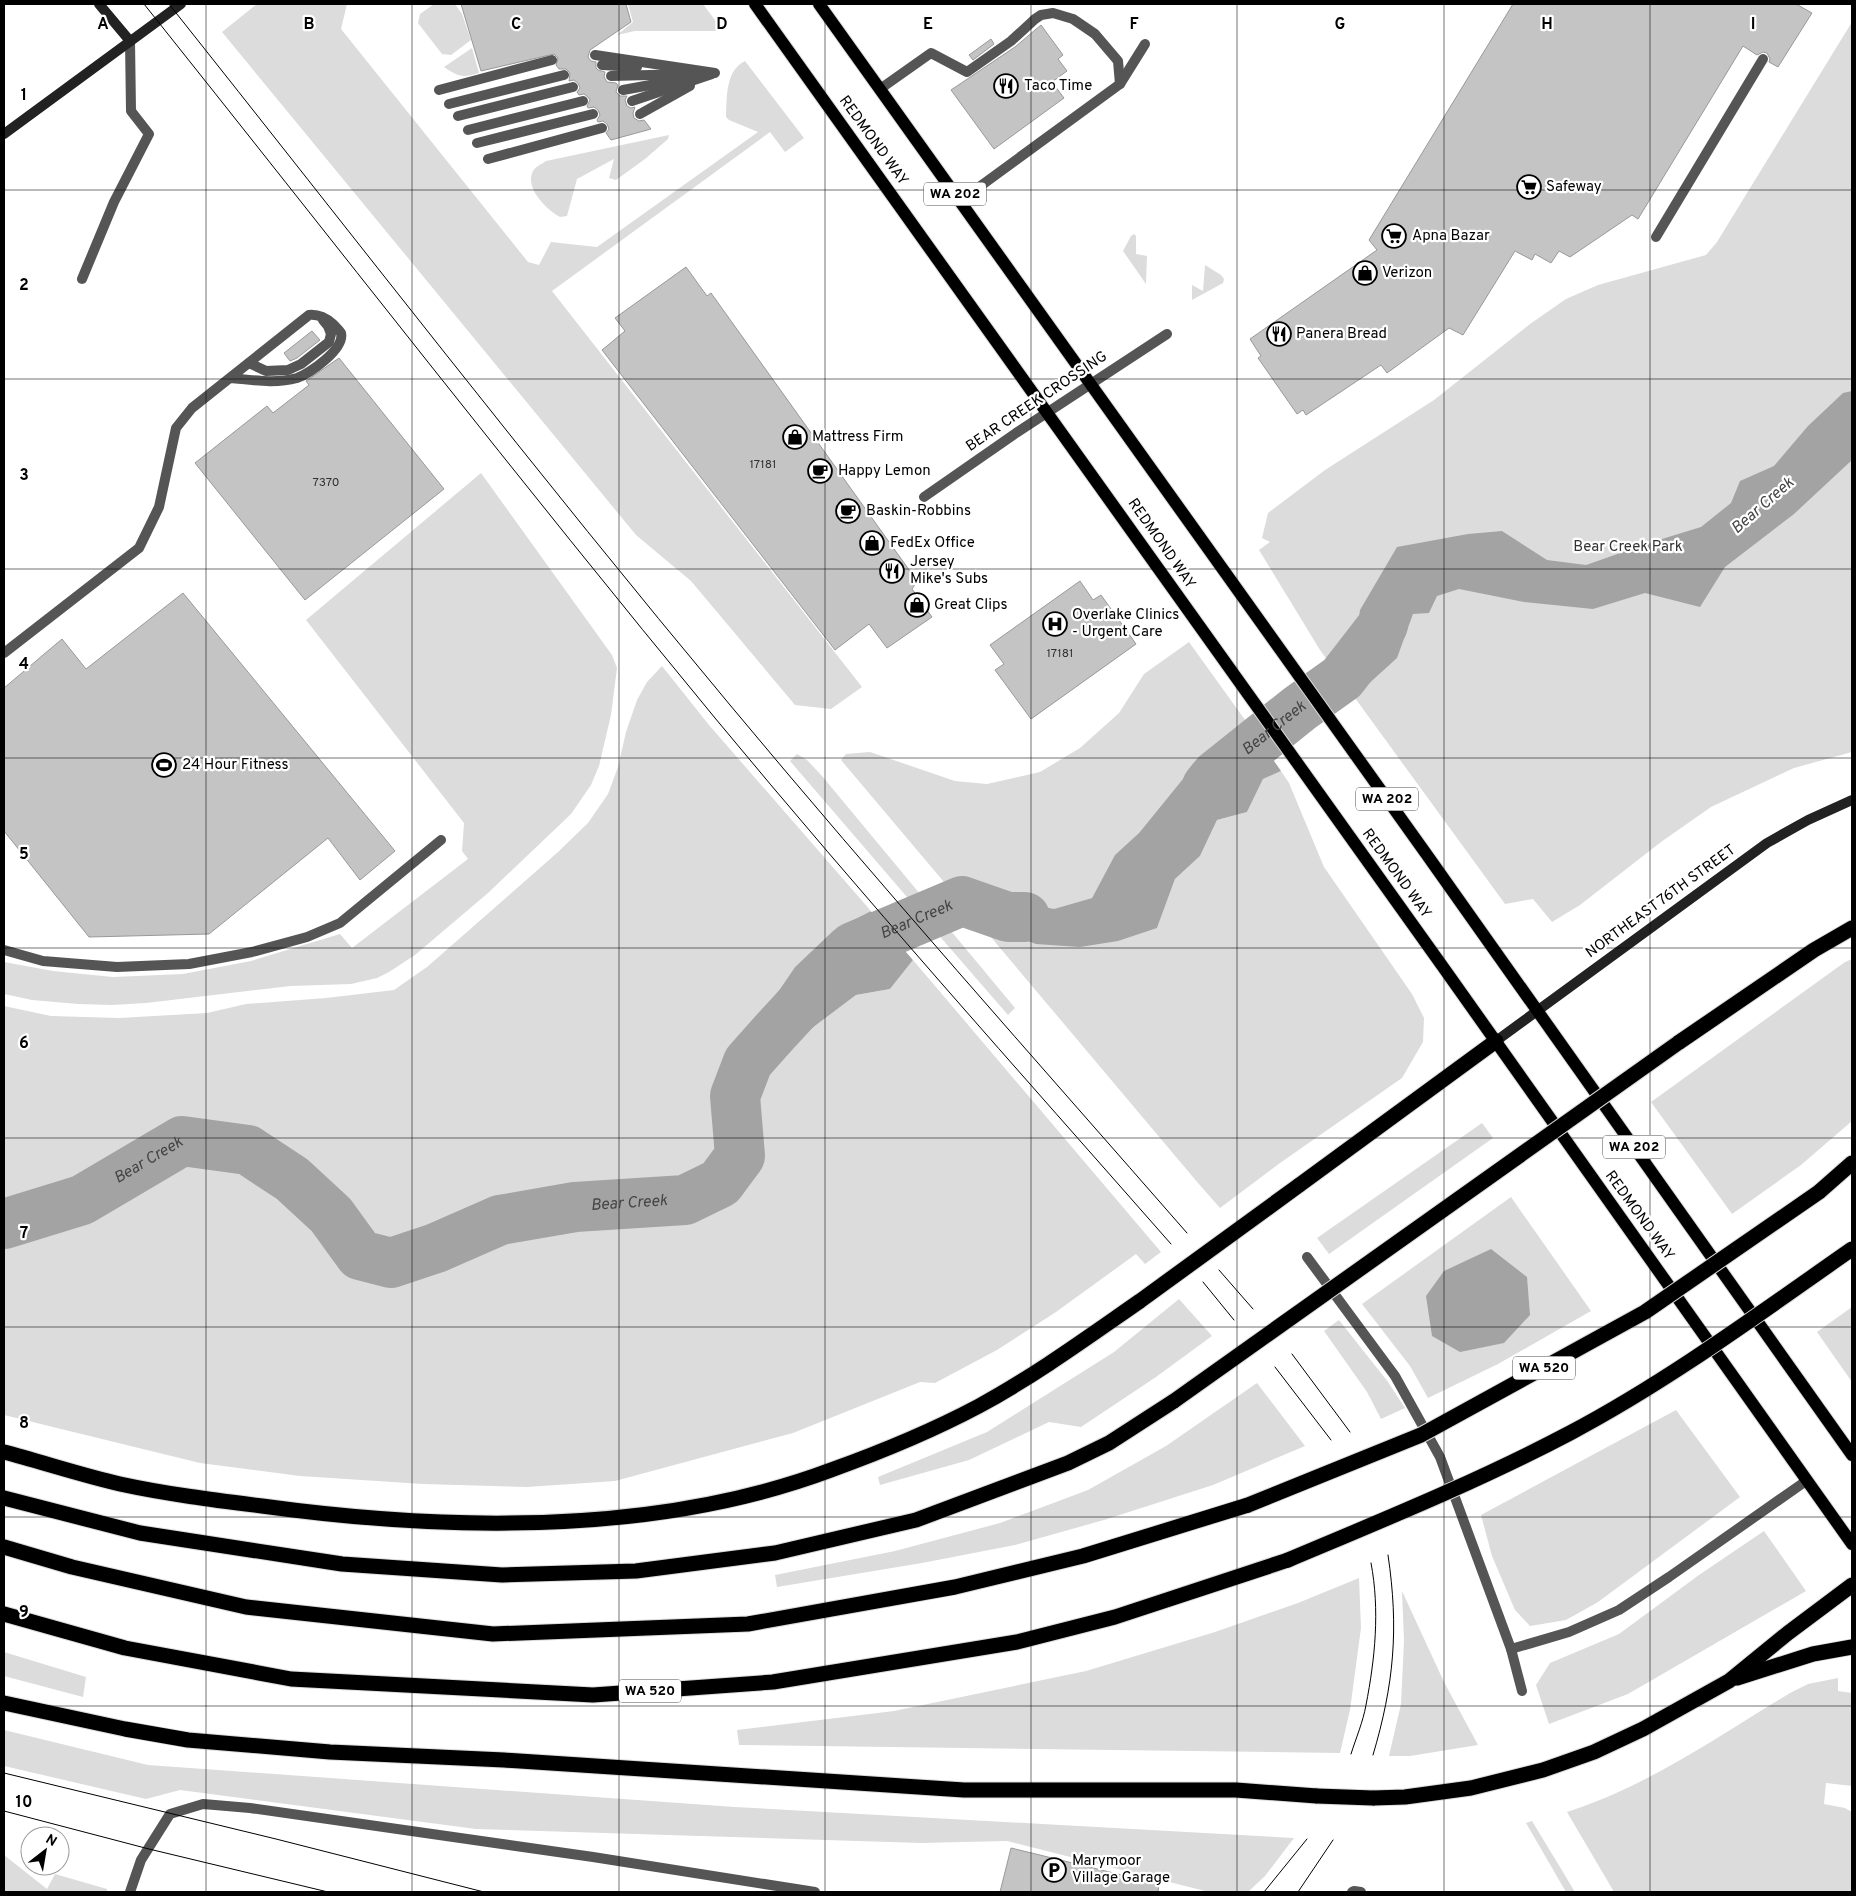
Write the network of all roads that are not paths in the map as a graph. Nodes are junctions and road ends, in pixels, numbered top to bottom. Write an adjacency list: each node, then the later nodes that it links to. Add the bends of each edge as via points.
1 (100, 4): 5 (main road)
2 (181, 4): 5 (main road)
3 (755, 4): 38 (main road, REDMOND WAY / WA 202)
4 (819, 4): 16 (main road, WA 202)
5 (130, 41): 27 (main road); 32 (lane, via 131,111 149,134 114,202)
6 (1145, 44): 14 (lane)
7 (595, 55): 11 (lane)
8 (1763, 59): 31 (lane)
9 (552, 60): 17 (lane)
10 (602, 65): 11 (lane)
11 (716, 73): 13 (lane); 18 (lane); 20 (lane); 23 (lane)
12 (564, 75): 21 (lane)
13 (611, 76)
14 (1120, 84): 16 (lane, via 1118,61 1095,34 1074,19 1052,13 1035,19 1011,41 967,72 930,53); 30 (lane)
15 (573, 87): 24 (lane)
16 (880, 89): 30 (main road, WA 202)
17 (439, 90)
18 (623, 90)
19 (584, 101): 26 (lane)
20 (632, 101)
21 (449, 104)
22 (593, 114): 28 (lane)
23 (640, 114)
24 (458, 116)
25 (602, 128): 29 (lane)
26 (468, 130)
27 (4, 134)
28 (478, 143)
29 (488, 159)
30 (960, 201): 37 (main road, WA 202)
31 (1656, 236)
32 (82, 279)
33 (313, 315): 35 (lane); 35 (lane, via 328,326 331,334 329,342 301,364 288,370 266,371); 36 (lane, via 330,322 337,328 341,339 334,352 315,367 298,377 278,381)
34 (1167, 334): 37 (lane, BEAR CREEK CROSSING)
35 (250, 363): 36 (lane)
36 (231, 378): 40 (lane, via 192,408 176,428 159,507 139,548)
37 (1091, 384): 38 (lane, BEAR CREEK CROSSING); 45 (main road, WA 202)
38 (1047, 413): 39 (lane, BEAR CREEK CROSSING); 46 (main road, REDMOND WAY / WA 202)
39 (924, 497)
40 (4, 653)
41 (1852, 800): 45 (main road, NORTHEAST 76TH STREET, via 1768,843)
42 (441, 840): 44 (lane, via 340,923 307,937 252,952 189,964 116,967 43,960)
43 (1852, 928): 53 (highway, bridge, via 1814,950 1678,1043 1174,1401 1109,1443 1068,1463 916,1520 775,1553 636,1571 502,1576 342,1564 140,1533)
44 (4, 950)
45 (1538, 1011): 46 (main road, NORTHEAST 76TH STREET); 51 (main road, WA 202)
46 (1496, 1041): 50 (highway, bridge, via 1046,1366 979,1406 871,1454 780,1487 727,1500 631,1516 585,1521 468,1523 347,1516 214,1500 120,1484); 52 (main road, REDMOND WAY / WA 202)
47 (1852, 1163): 55 (highway, WA 520, bridge, via 1819,1192 1645,1312 1421,1435 1248,1504 1083,1556 964,1584 748,1624 493,1634 246,1607 72,1567)
48 (1852, 1249): 57 (highway, WA 520, bridge, via 1679,1370 1571,1433 1446,1493 1288,1560 1115,1617 1017,1642 773,1682 594,1695 292,1679 125,1648)
49 (1307, 1258): 59 (lane, via 1395,1376 1440,1457)
50 (4, 1452)
51 (1852, 1455)
52 (1806, 1480): 54 (main road, REDMOND WAY / WA 202); 59 (lane, via 1619,1610 1569,1632)
53 (4, 1498)
54 (1852, 1544)
55 (4, 1547)
56 (1852, 1584): 60 (highway)
57 (4, 1614)
58 (1852, 1647): 60 (highway, via 1813,1654)
59 (1511, 1649): 61 (lane)
60 (1729, 1681): 62 (highway, bridge, via 1643,1729 1594,1752 1543,1770 1471,1788 1373,1798 1236,1790 964,1790 330,1752 188,1740 125,1730)
61 (1522, 1692)
62 (4, 1703)
63 (130, 1892): 64 (lane, via 141,1860 170,1814 203,1804 524,1847)
64 (815, 1892)
65 (1352, 1892): 66 (lane)
66 (1361, 1892)

